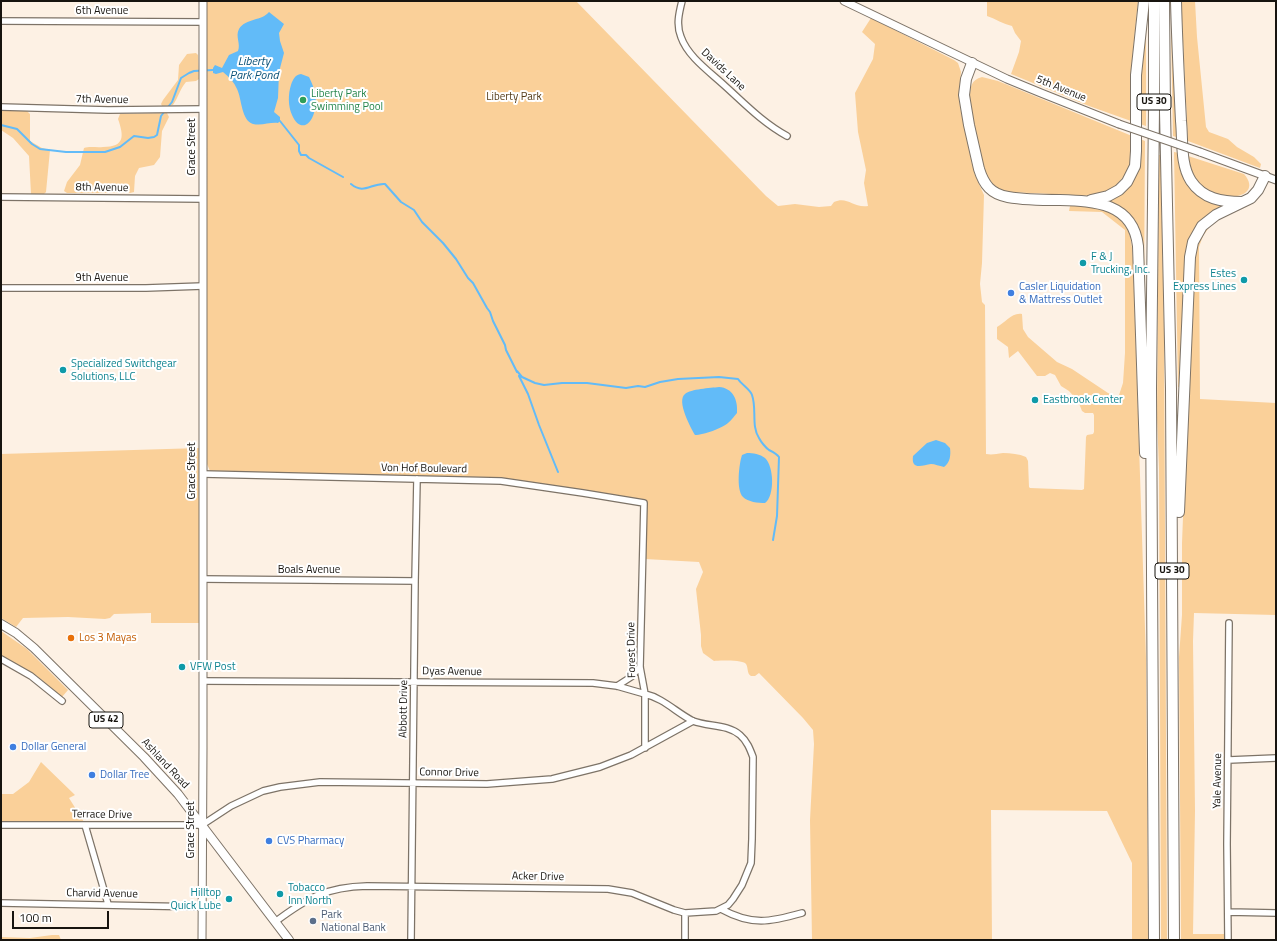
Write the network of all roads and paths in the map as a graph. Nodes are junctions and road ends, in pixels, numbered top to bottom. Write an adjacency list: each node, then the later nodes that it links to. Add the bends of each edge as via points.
1 (203, 1): 9 (street, Grace Street)
2 (682, 1): 13 (street, Davids Lane, via 678,29 688,50 772,128)
3 (844, 1): 10 (street, 5th Avenue)
4 (1144, 1): 18 (highway, via 1136,75 1134,166 1127,182 1119,190 1108,196)
5 (1154, 1): 27 (highway, US 30)
6 (1164, 1): 30 (highway, US 30)
7 (1176, 1): 19 (highway, via 1186,168 1195,186 1208,196 1225,202)
8 (1, 20): 9 (street, 6th Avenue)
9 (203, 22): 12 (street, Grace Street)
10 (972, 63): 14 (street, 5th Avenue, bridge, via 1120,124); 18 (highway, via 965,87 965,103 981,177 988,188 997,194 1013,198)
11 (1, 107): 12 (street, 7th Avenue)
12 (203, 109): 17 (street, Grace Street)
13 (787, 136)
14 (1265, 176): 15 (street, 5th Avenue); 19 (highway, via 1256,193)
15 (1276, 180)
16 (1, 197): 17 (street, 8th Avenue)
17 (203, 199): 20 (street, Grace Street)
18 (1087, 201): 27 (highway, via 1111,207 1121,213 1132,226 1138,241)
19 (1242, 202): 30 (highway, via 1205,222 1191,248 1179,480 1178,614)
20 (203, 286): 21 (street, 9th Avenue); 22 (street, Grace Street)
21 (1, 288)
22 (203, 474): 23 (street, Von Hof Boulevard); 25 (street, Grace Street)
23 (417, 479): 24 (street, Von Hof Boulevard, via 501,481); 26 (street, Abbott Drive)
24 (644, 503): 32 (street, Forest Drive)
25 (203, 579): 26 (street, Boals Avenue); 33 (street, Grace Street)
26 (415, 581): 34 (street, Abbott Drive)
27 (1152, 616): 60 (highway, US 30)
28 (1229, 623): 41 (street, Yale Avenue)
29 (1, 624): 45 (main road, Ashland Road / US 42, via 28,643 144,757)
30 (1173, 638): 61 (highway, US 30)
31 (1, 659): 37 (street, via 31,676)
32 (640, 667): 35 (street, via 631,678); 36 (street, Forest Drive)
33 (203, 681): 34 (street, Dyas Avenue); 45 (street, Grace Street)
34 (414, 682): 35 (street, Dyas Avenue, via 593,683); 42 (street, Abbott Drive)
35 (617, 686): 36 (street, Dyas Avenue)
36 (645, 694): 38 (street, via 655,697); 39 (street)
37 (62, 702)
38 (693, 720): 39 (street, Connor Drive); 50 (street, via 735,732 745,740 752,757 751,863 738,893)
39 (645, 748): 42 (street, Connor Drive, via 600,767 552,779 487,784)
40 (1276, 758): 41 (street)
41 (1229, 760): 51 (street, Yale Avenue)
42 (413, 783): 45 (street, Connor Drive, via 320,782 280,786 246,798); 46 (street, Abbott Drive)
43 (85, 824): 44 (street, Terrace Drive); 45 (street, Terrace Drive); 48 (street)
44 (1, 825)
45 (202, 825): 49 (street, Grace Street); 55 (main road, Ashland Road / US 42)
46 (412, 886): 52 (street, Acker Drive, via 608,889 632,893); 55 (street, Acker Drive, via 361,886 336,889 306,900); 58 (street, Abbott Drive)
47 (1, 903): 48 (street, Charvid Avenue)
48 (108, 904): 49 (street, Charvid Avenue)
49 (202, 907): 56 (street, Grace Street)
50 (721, 909): 52 (street, Acker Drive); 53 (street, via 739,918 753,921)
51 (1228, 912): 54 (street); 62 (street, Yale Avenue)
52 (685, 913): 59 (street)
53 (802, 913)
54 (1276, 913)
55 (275, 922): 57 (main road, Ashland Road / US 42)
56 (202, 940)
57 (289, 940)
58 (412, 940)
59 (685, 940)
60 (1154, 940)
61 (1174, 940)
62 (1228, 940)

